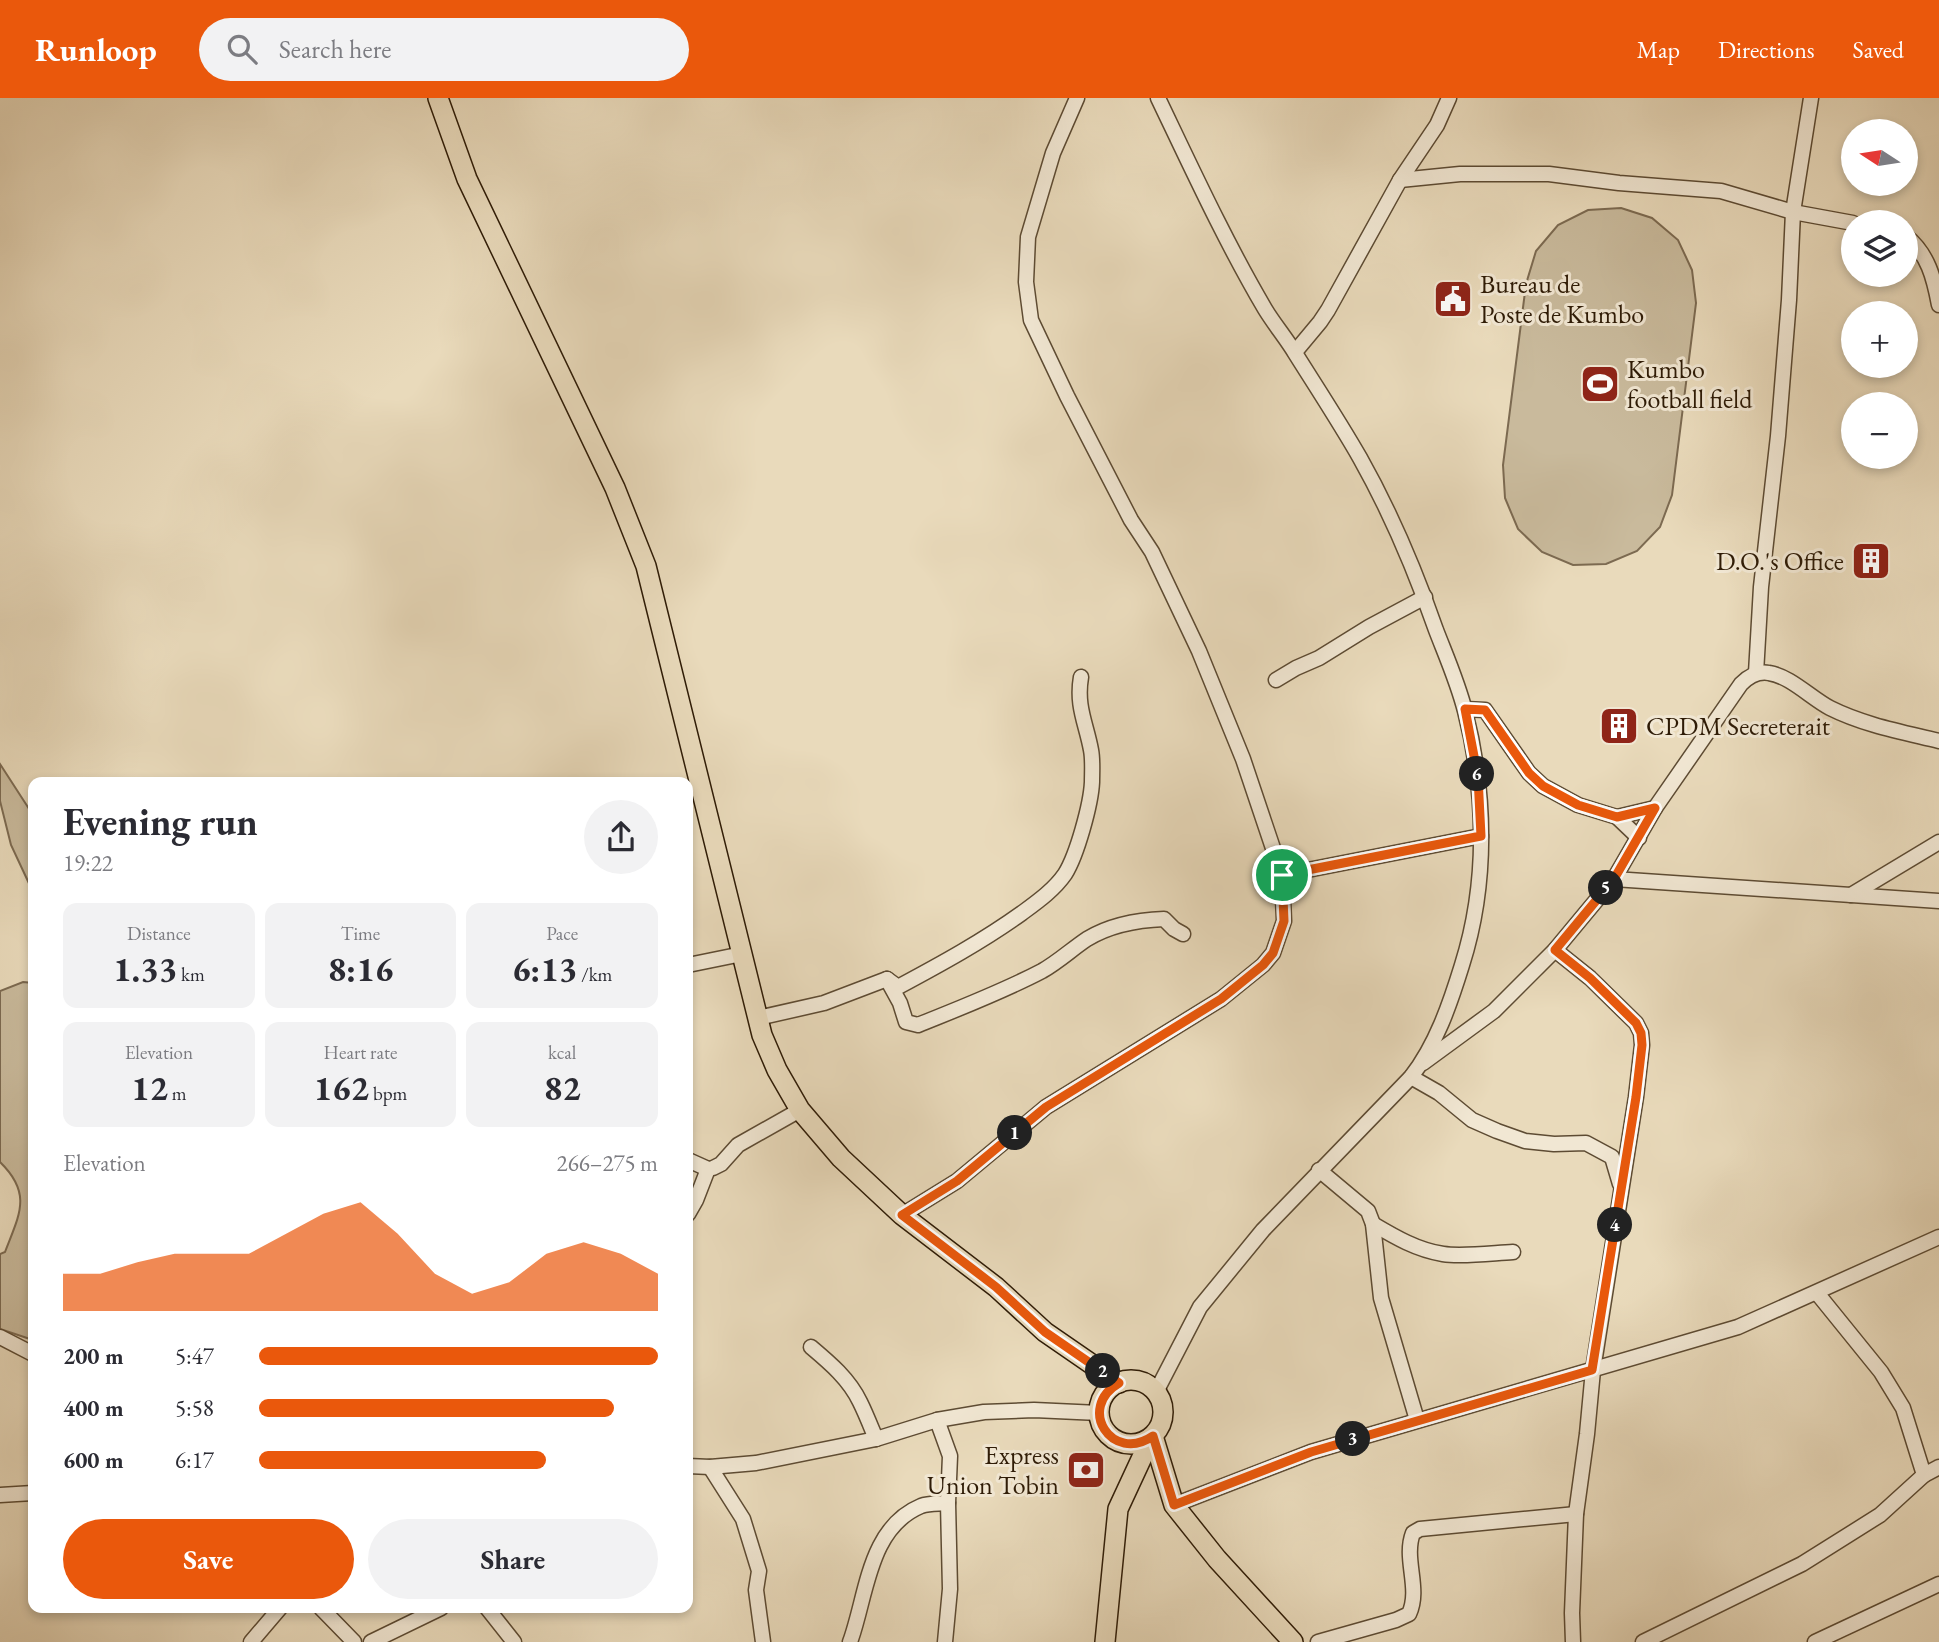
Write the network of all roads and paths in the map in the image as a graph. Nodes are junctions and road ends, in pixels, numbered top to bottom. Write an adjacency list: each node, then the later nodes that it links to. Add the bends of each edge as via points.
1 (438, 98): 29 (main road, via 467,178 615,488 646,566)
2 (1077, 98): 23 (street, via 1053,153 1028,237 1026,282 1031,320 1199,651 1243,759)
3 (1158, 98): 11 (street, via 1206,200)
4 (1449, 98): 6 (street, via 1437,125)
5 (1811, 98): 7 (street)
6 (1400, 180): 7 (street, via 1549,174 1721,191); 11 (street, via 1328,310)
7 (1794, 212): 8 (street); 13 (street)
8 (1841, 221)
9 (1918, 248): 10 (street, via 1934,281)
10 (1939, 305)
11 (1294, 352): 12 (street, via 1360,457 1396,525)
12 (1425, 597): 15 (street); 16 (street)
13 (1756, 673): 17 (street, via 1780,676 1852,718); 18 (street, via 1741,684)
14 (1081, 677): 31 (street, via 1078,694 1091,750 1092,782 1065,874 1040,900 944,963 898,988)
15 (1276, 680)
16 (1465, 709): 19 (street, via 1485,710 1543,786 1578,805); 20 (street, via 1478,777)
17 (1939, 741)
18 (1655, 808): 19 (street); 21 (street)
19 (1617, 817): 21 (street)
20 (1481, 836): 23 (street); 33 (street, via 1480,881 1470,939 1450,1003)
21 (1639, 838): 24 (street)
22 (1939, 842): 25 (street)
23 (1282, 875): 40 (street, via 1284,921 1273,953 1263,965 1221,999 1046,1107 957,1181)
24 (1614, 879): 25 (street); 28 (street)
25 (1852, 895): 26 (street)
26 (1939, 901)
27 (1183, 934): 31 (street, via 1164,919 1113,926 1044,970 918,1025 906,1022)
28 (1555, 950): 33 (street, via 1494,1011); 38 (street, via 1590,978 1641,1033)
29 (743, 954): 30 (street); 32 (main road)
30 (693, 964)
31 (887, 979): 32 (street, via 824,1003)
32 (758, 1018): 34 (main road, via 777,1070)
33 (1415, 1072): 37 (street); 38 (street, via 1472,1120 1497,1131 1525,1141 1586,1143 1612,1157)
34 (800, 1110): 36 (street, via 738,1145 721,1164); 40 (main road, via 841,1158)
35 (693, 1162): 36 (street)
36 (708, 1169): 39 (street)
37 (1319, 1170): 41 (street, via 1368,1210); 50 (street, via 1200,1307)
38 (1621, 1186): 48 (street)
39 (693, 1205)
40 (902, 1215): 49 (main road, via 996,1287 1045,1332)
41 (1373, 1224): 43 (street, via 1396,1238 1445,1255); 53 (street, via 1381,1298)
42 (1939, 1237): 44 (street)
43 (1514, 1252)
44 (1817, 1293): 48 (street, via 1738,1327); 59 (street, via 1881,1372 1903,1408)
45 (0, 1337): 47 (street)
46 (811, 1347): 55 (street, via 848,1383)
47 (28, 1351)
48 (1592, 1370): 53 (street); 64 (street)
49 (1119, 1383): 50 (main road, via 1139,1381); 51 (main road, via 1105,1395)
50 (1156, 1392): 54 (main road, via 1163,1415)
51 (1099, 1413): 52 (street, via 984,1412); 54 (main road, via 1104,1430 1117,1442 1134,1445)
52 (937, 1420): 55 (street); 62 (street, via 950,1456)
53 (1417, 1420): 63 (street, via 1311,1452)
54 (1152, 1437): 63 (main road); 77 (main road, via 1118,1509)
55 (876, 1439): 57 (street, via 756,1463)
56 (693, 1466): 57 (street)
57 (710, 1467): 74 (street, via 743,1519 759,1570 756,1590)
58 (1939, 1467): 59 (street)
59 (1924, 1475): 81 (street, via 1880,1515 1802,1564)
60 (28, 1493): 61 (street)
61 (0, 1495)
62 (948, 1503): 75 (street, via 922,1505 891,1530 864,1588); 76 (street, via 950,1589)
63 (1174, 1505): 78 (main road)
64 (1576, 1514): 79 (street, via 1420,1529 1409,1542 1413,1605 1409,1614); 80 (street)
65 (1939, 1584): 82 (street)
66 (276, 1613): 70 (street)
67 (326, 1613): 71 (street)
68 (431, 1613): 72 (street)
69 (491, 1613): 73 (street)
70 (251, 1642)
71 (354, 1642)
72 (371, 1642)
73 (514, 1642)
74 (767, 1642)
75 (850, 1642)
76 (945, 1642)
77 (1105, 1642)
78 (1293, 1642)
79 (1318, 1642)
80 (1573, 1642)
81 (1643, 1642)
82 (1815, 1642)

